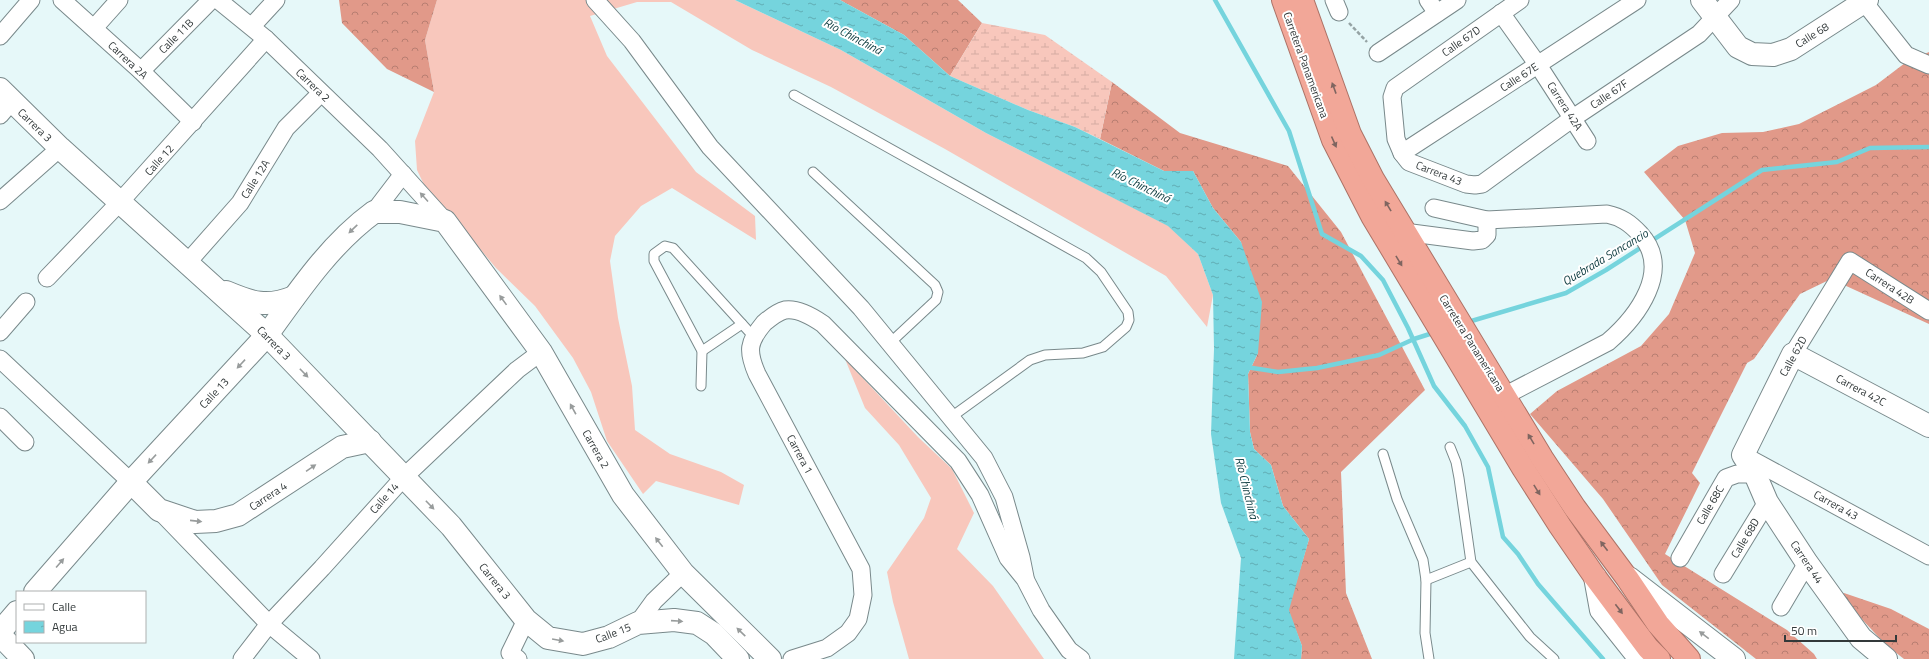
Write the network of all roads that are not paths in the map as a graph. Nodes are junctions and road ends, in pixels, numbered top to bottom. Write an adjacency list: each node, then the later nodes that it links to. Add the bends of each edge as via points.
1 (31, 0): 21 (street)
2 (62, 0): 20 (street, Carrera 2A)
3 (119, 0): 20 (street)
4 (211, 0): 26 (street, Calle 11B)
5 (218, 0): 19 (street, Carrera 2)
6 (276, 0): 19 (street)
7 (595, 0): 55 (street, via 632,41 710,147 861,308)
8 (1283, 0): 60 (highway, Carretera Panamericana, one-way to 60, via 1333,140 1372,216)
9 (1302, 0): 44 (highway, Carretera Panamericana, one-way to 9, via 1373,180 1350,134)
10 (1457, 0): 16 (street)
11 (1520, 0): 17 (street, Calle 67D)
12 (1637, 0): 24 (street, Calle 67E)
13 (1702, 0): 18 (main road)
14 (1731, 0): 18 (street, Calle 67F)
15 (1866, 1): 18 (main road, Calle 68, via 1791,49 1772,55 1752,54 1738,47); 25 (street, via 1906,55)
16 (1433, 7): 23 (street)
17 (1501, 13): 24 (street, Carrera 42A); 34 (street, Calle 67D, via 1395,88 1392,97 1396,139)
18 (1715, 17): 30 (street, Calle 67F, via 1699,34)
19 (252, 26): 22 (street, Carrera 2)
20 (94, 28): 26 (street, Carrera 2A)
21 (0, 36)
22 (266, 38): 27 (street, Carrera 2); 31 (street, Calle 12)
23 (1378, 53)
24 (1538, 65): 30 (street, Carrera 42A); 34 (street, Calle 67E)
25 (1929, 65)
26 (141, 71): 31 (street, Carrera 2A)
27 (321, 93): 36 (street, Carrera 2); 46 (street, Calle 12A, via 286,128 240,203)
28 (794, 95): 64 (lane, via 1086,258 1101,272 1128,312 1129,320 1126,327 1103,347 1084,353 1045,355 1030,360)
29 (4, 102): 33 (main road, Carrera 3)
30 (1573, 118): 32 (street, Carrera 42A); 37 (street, Calle 67F)
31 (193, 122): 39 (street, Calle 12)
32 (1587, 141)
33 (60, 148): 38 (street); 39 (main road, Carrera 3)
34 (1402, 154): 37 (street, Carrera 43, via 1409,162 1466,184)
35 (813, 172): 55 (lane, via 935,285 938,292 936,300)
36 (403, 174): 41 (street); 43 (street, Carrera 2, one-way to 36)
37 (1482, 184)
38 (0, 201)
39 (119, 203): 46 (main road, Carrera 3); 47 (street, Calle 12)
40 (1434, 208): 42 (street)
41 (374, 212): 43 (main road, via 400,212); 49 (main road, Calle 13, one-way to 49, via 342,240)
42 (1487, 220): 44 (street, via 1487,235 1482,240 1473,242); 62 (street, via 1607,214 1617,216 1644,238 1654,264 1645,297 1619,332 1608,342)
43 (445, 221): 57 (main road, Carrera 2, one-way to 43)
44 (1407, 236): 60 (highway, Carretera Panamericana)
45 (1850, 261): 51 (street, Carrera 42B); 58 (street, Calle 62D)
46 (187, 263): 48 (main road, Carrera 3)
47 (47, 278)
48 (215, 288): 49 (main road, via 264,304 281,303); 54 (main road, Carrera 3)
49 (294, 297): 54 (main road, Calle 13)
50 (26, 302): 53 (street)
51 (1927, 307)
52 (747, 330): 56 (lane); 56 (lane, via 673,248 665,246 654,254 654,261); 84 (street, via 786,310 808,314 823,324 958,461 980,495 1008,558); 99 (street, Carrera 1, via 752,362 757,374 861,568 863,594 860,612 848,632 827,648)
53 (0, 332)
54 (267, 335): 66 (main road, Carrera 3, one-way to 66); 73 (main road, Calle 13, one-way to 73)
55 (890, 344): 64 (street)
56 (702, 351): 61 (lane)
57 (541, 352): 72 (street, Calle 14, via 517,370); 80 (main road, Carrera 2, one-way to 57, via 622,495)
58 (1793, 354): 65 (main road, Carrera 42C); 70 (main road, Calle 62D)
59 (0, 359): 73 (street, Carrera 4)
60 (1480, 376): 62 (highway, Carretera Panamericana); 82 (highway, Carretera Panamericana, one-way to 82, via 1527,474)
61 (701, 386)
62 (1504, 396): 83 (highway, Carretera Panamericana, one-way to 62, via 1575,508)
63 (0, 417): 67 (street)
64 (950, 418): 84 (street, via 984,458 1004,497)
65 (1929, 426)
66 (370, 441): 72 (main road, Carrera 3); 75 (main road, Carrera 4, one-way to 66, via 194,522 216,521 238,515 342,447)
67 (25, 442)
68 (1450, 447): 78 (lane, via 1456,462)
69 (1383, 454): 85 (lane, via 1397,499 1423,560)
70 (1743, 455): 71 (main road, Carrera 44); 76 (street, Carrera 43)
71 (1755, 474): 74 (main road, Carrera 44); 77 (street, Calle 68C, via 1737,474 1726,478)
72 (404, 477): 89 (main road, Carrera 3, one-way to 89, via 451,526); 91 (street, Calle 14)
73 (131, 482): 75 (main road, Carrera 4); 86 (main road, Calle 13, one-way to 73)
74 (1767, 502): 79 (main road, Carrera 44); 81 (street, Calle 68D)
75 (159, 510): 91 (street, Carrera 4)
76 (1929, 556)
77 (1680, 558)
78 (1471, 562): 85 (lane); 102 (lane, via 1530,637)
79 (1807, 563): 87 (street); 107 (main road, Carrera 44, via 1861,638)
80 (682, 573): 90 (street, Calle 15, via 654,601); 98 (main road, Carrera 2, one-way to 80)
81 (1723, 574)
82 (1595, 577): 103 (main road, via 1601,610); 104 (highway, Carretera Panamericana, one-way to 104)
83 (1628, 578): 105 (highway, Carretera Panamericana, via 1658,624); 106 (main road, one-way to 83)
84 (1025, 579): 100 (street, via 1041,610 1069,650)
85 (1426, 580): 101 (lane, via 1425,633)
86 (36, 591)
87 (1781, 607)
88 (16, 613): 92 (main road)
89 (526, 620): 90 (main road, Calle 15, one-way to 90, via 548,638 583,644 609,637); 96 (street, via 510,653)
90 (638, 623): 97 (main road, one-way to 97, via 674,620 697,623 714,634)
91 (269, 624): 94 (street, Calle 14); 95 (street, Carrera 4)
92 (0, 633): 93 (main road)
93 (23, 659)
94 (242, 659)
95 (311, 659)
96 (518, 659)
97 (738, 659)
98 (770, 659)
99 (792, 659)
100 (1080, 659)
101 (1429, 659)
102 (1554, 659)
103 (1640, 659)
104 (1659, 659)
105 (1689, 659)
106 (1734, 659)
107 (1886, 659)

